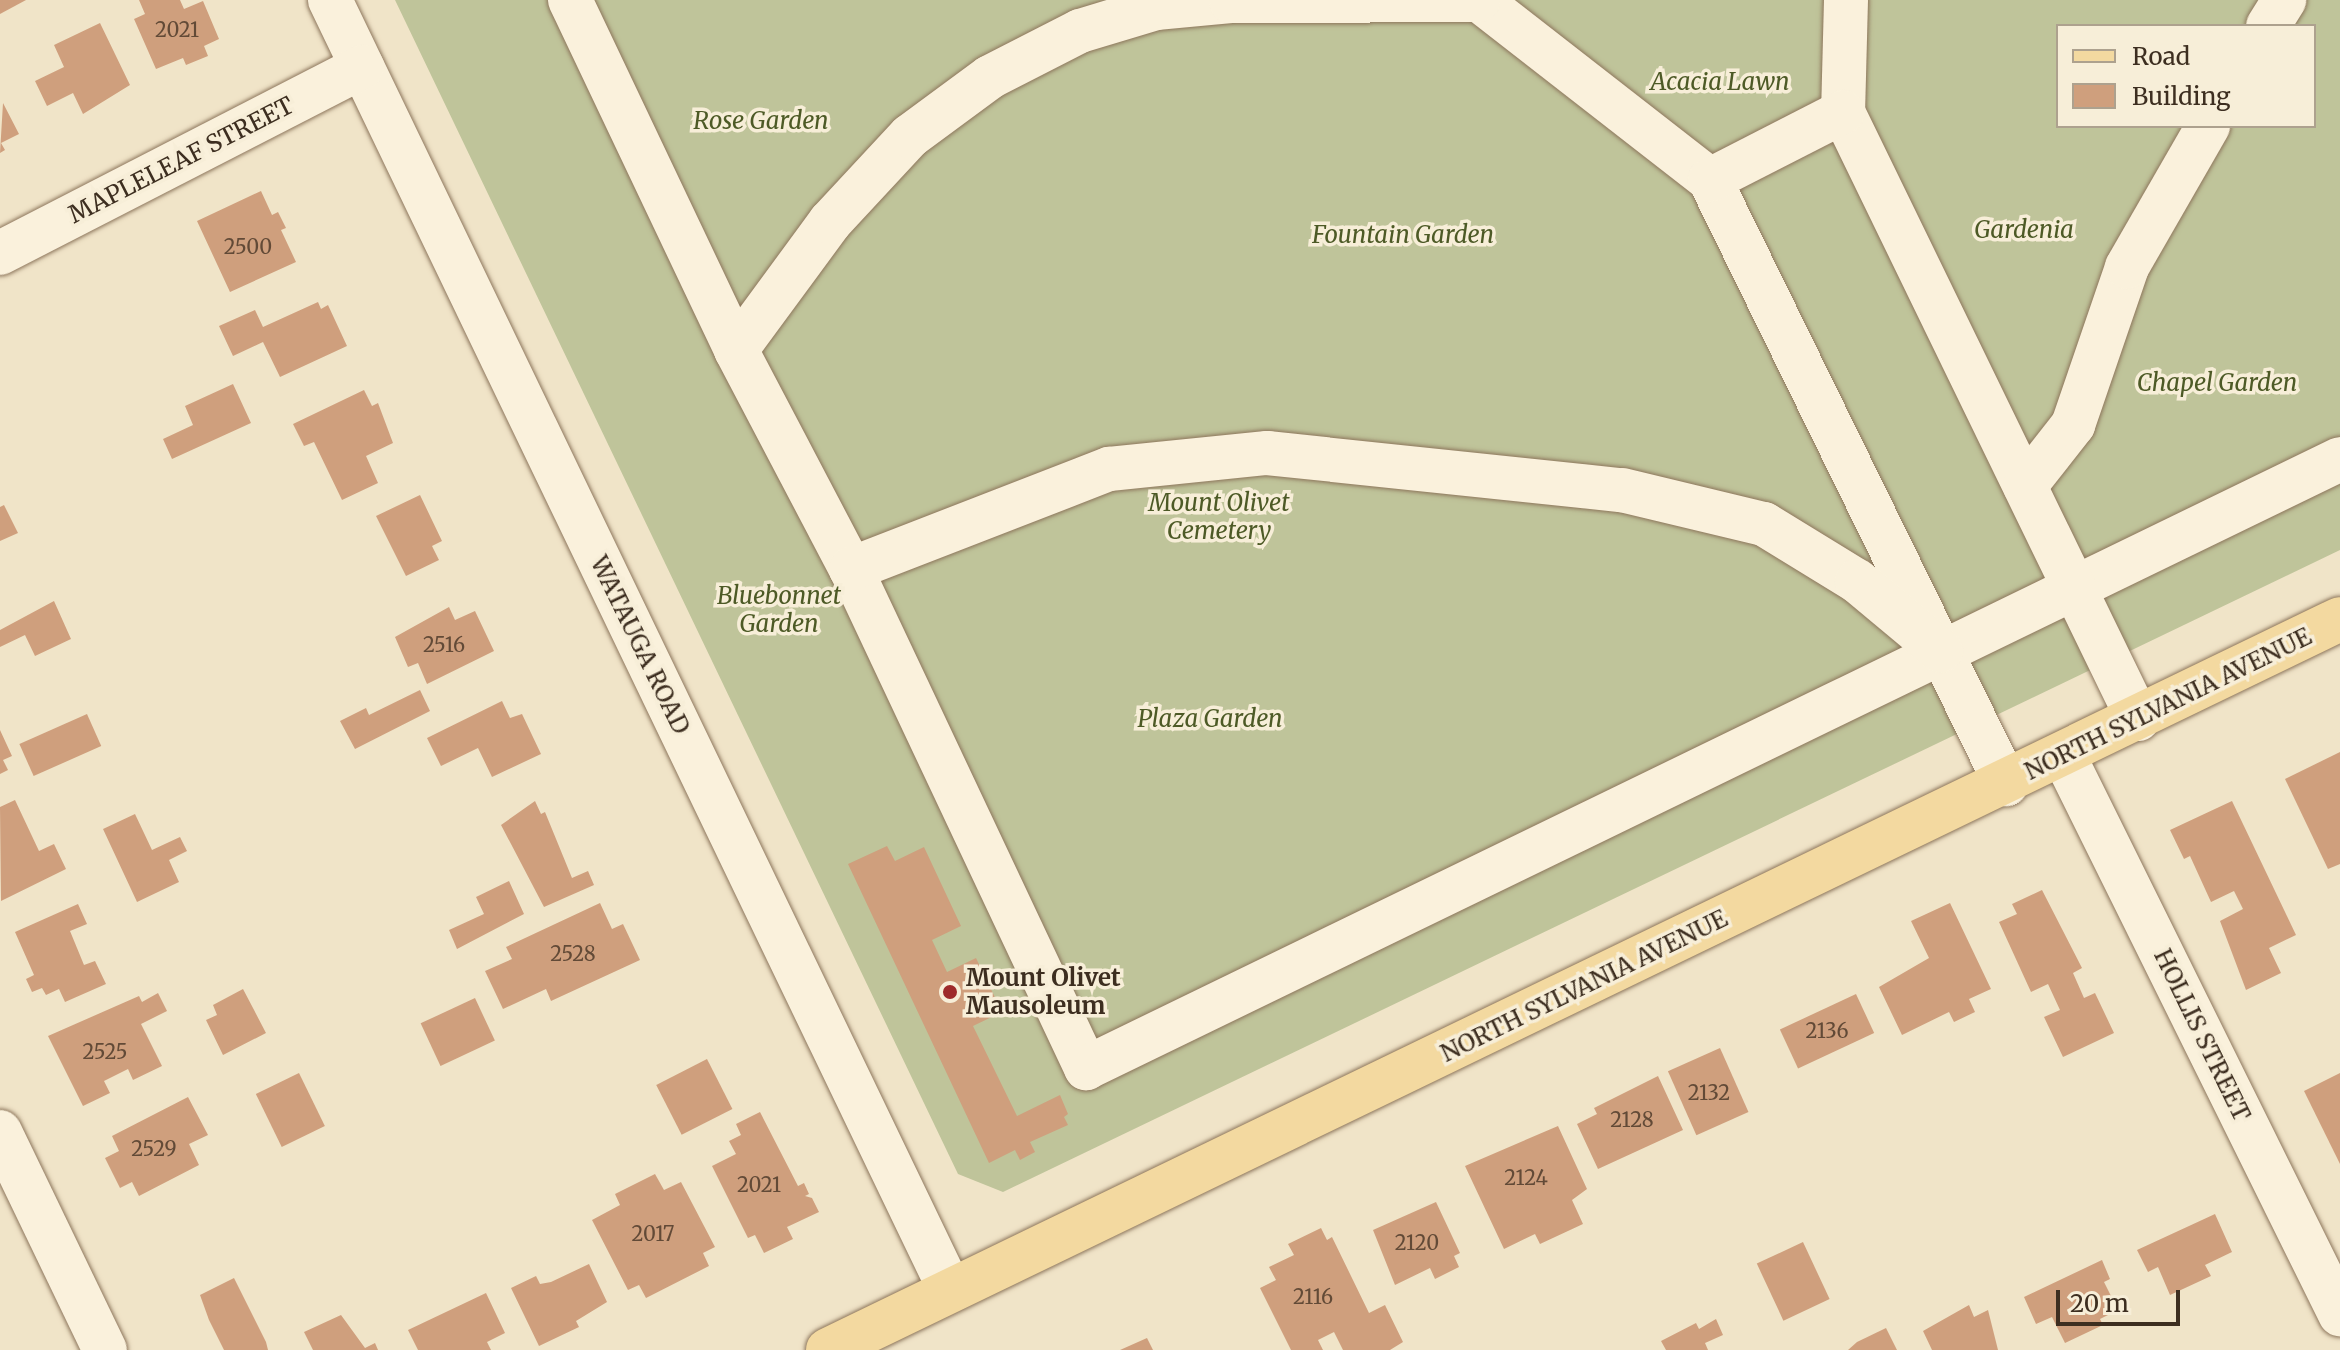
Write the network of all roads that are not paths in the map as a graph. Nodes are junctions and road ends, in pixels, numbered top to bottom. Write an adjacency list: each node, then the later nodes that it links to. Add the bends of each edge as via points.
1 (330, 0): 7 (street, WATAUGA ROAD)
2 (570, 0): 12 (street)
3 (1478, 0): 10 (street); 12 (street, via 1231,1 1156,8 1080,31 990,77 910,136 830,222)
4 (1846, 0): 8 (street)
5 (2284, 0): 6 (street)
6 (2269, 24)
7 (362, 67): 11 (street, MAPLELEAF STREET); 23 (street, WATAUGA ROAD)
8 (1843, 112): 10 (street); 14 (street)
9 (2207, 128): 14 (street, via 2127,267 2073,425)
10 (1710, 180): 18 (street)
11 (0, 253)
12 (736, 350): 15 (street)
13 (2340, 459): 16 (street)
14 (2025, 486): 16 (street)
15 (851, 569): 18 (street, via 1109,469 1267,453 1622,490 1764,524 1857,581); 18 (street, via 1086,1068)
16 (2074, 586): 18 (street); 19 (street)
17 (2340, 619): 19 (main road, NORTH SYLVANIA AVENUE)
18 (1941, 651): 21 (street)
19 (2138, 719): 20 (main road, NORTH SYLVANIA AVENUE)
20 (2064, 756): 21 (main road, NORTH SYLVANIA AVENUE); 24 (street, HOLLIS STREET)
21 (2006, 784): 23 (main road, NORTH SYLVANIA AVENUE)
22 (0, 1132): 25 (street)
23 (950, 1290): 26 (main road, NORTH SYLVANIA AVENUE)
24 (2340, 1314)
25 (105, 1350)
26 (828, 1350)

